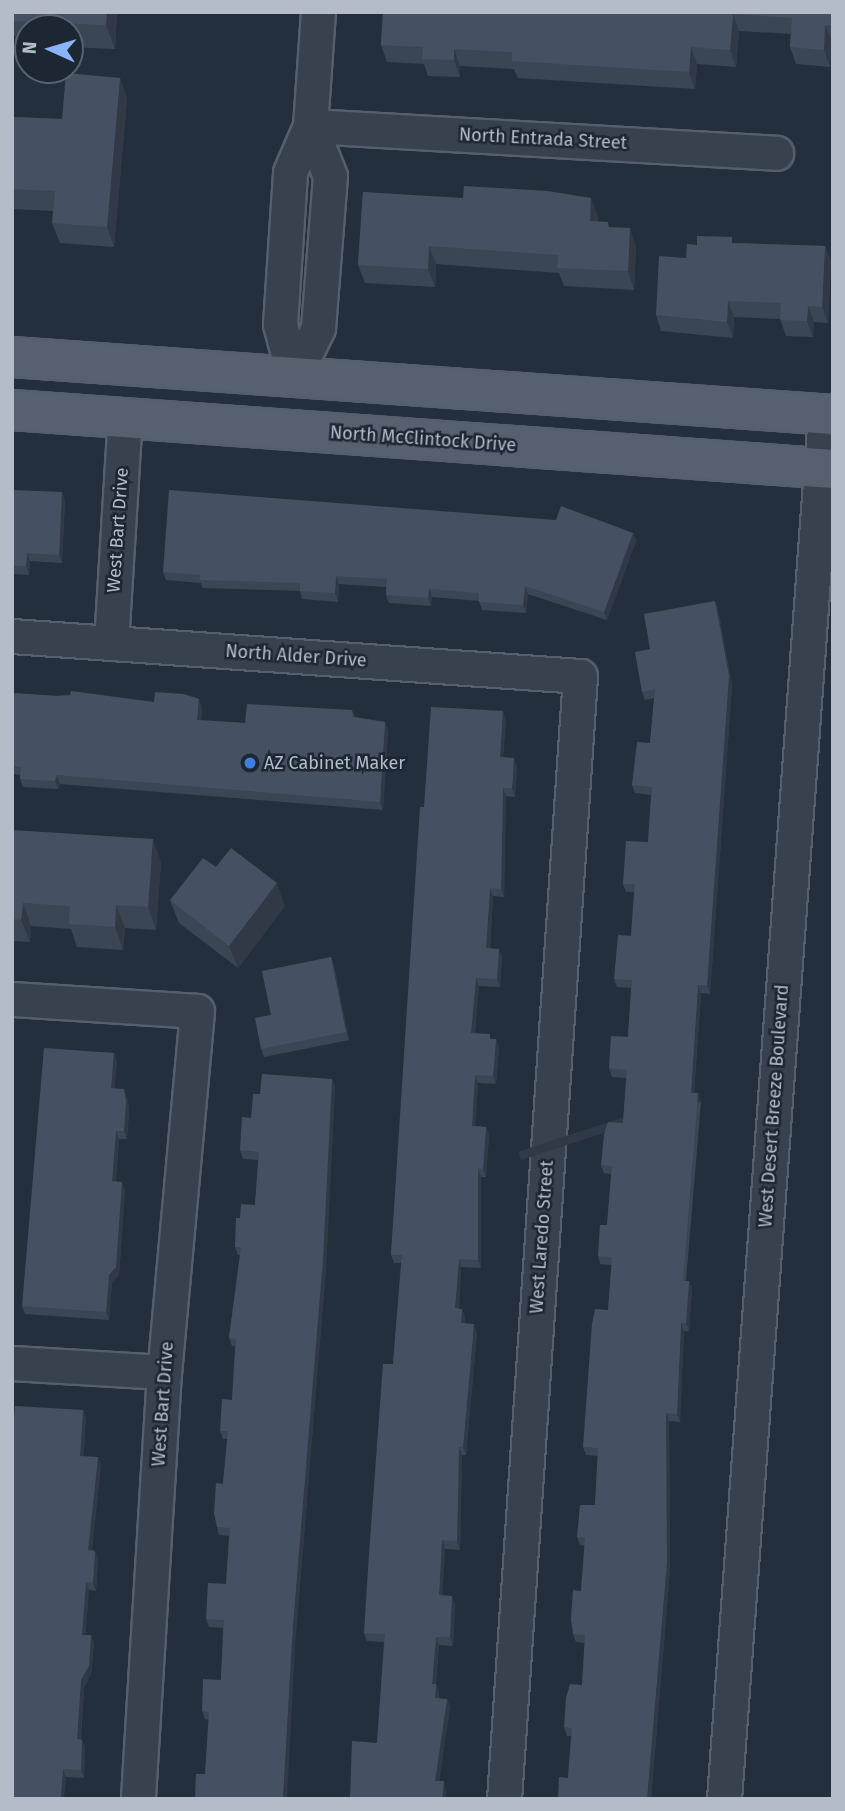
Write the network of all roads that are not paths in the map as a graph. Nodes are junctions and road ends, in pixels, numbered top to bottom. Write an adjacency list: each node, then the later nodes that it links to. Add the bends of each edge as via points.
1 (318, 12): 2 (street)
2 (310, 126): 3 (street, North Entrada Street); 5 (street, via 290,172 280,324)
3 (776, 153)
4 (12, 357): 5 (main road)
5 (294, 377): 7 (main road)
6 (12, 410): 8 (main road, North McClintock Drive)
7 (829, 414): 9 (street, West Desert Breeze Boulevard)
8 (125, 417): 9 (main road, North McClintock Drive); 11 (street, West Bart Drive)
9 (827, 468): 18 (street, West Desert Breeze Boulevard)
10 (12, 636): 11 (street, North Alder Drive)
11 (111, 643): 12 (street, North Alder Drive)
12 (580, 676): 17 (street, West Laredo Street)
13 (12, 999): 15 (street, West Bart Drive, via 197,1011)
14 (12, 1363): 15 (street)
15 (164, 1372): 16 (street, West Bart Drive)
16 (138, 1799)
17 (504, 1799)
18 (724, 1799)

